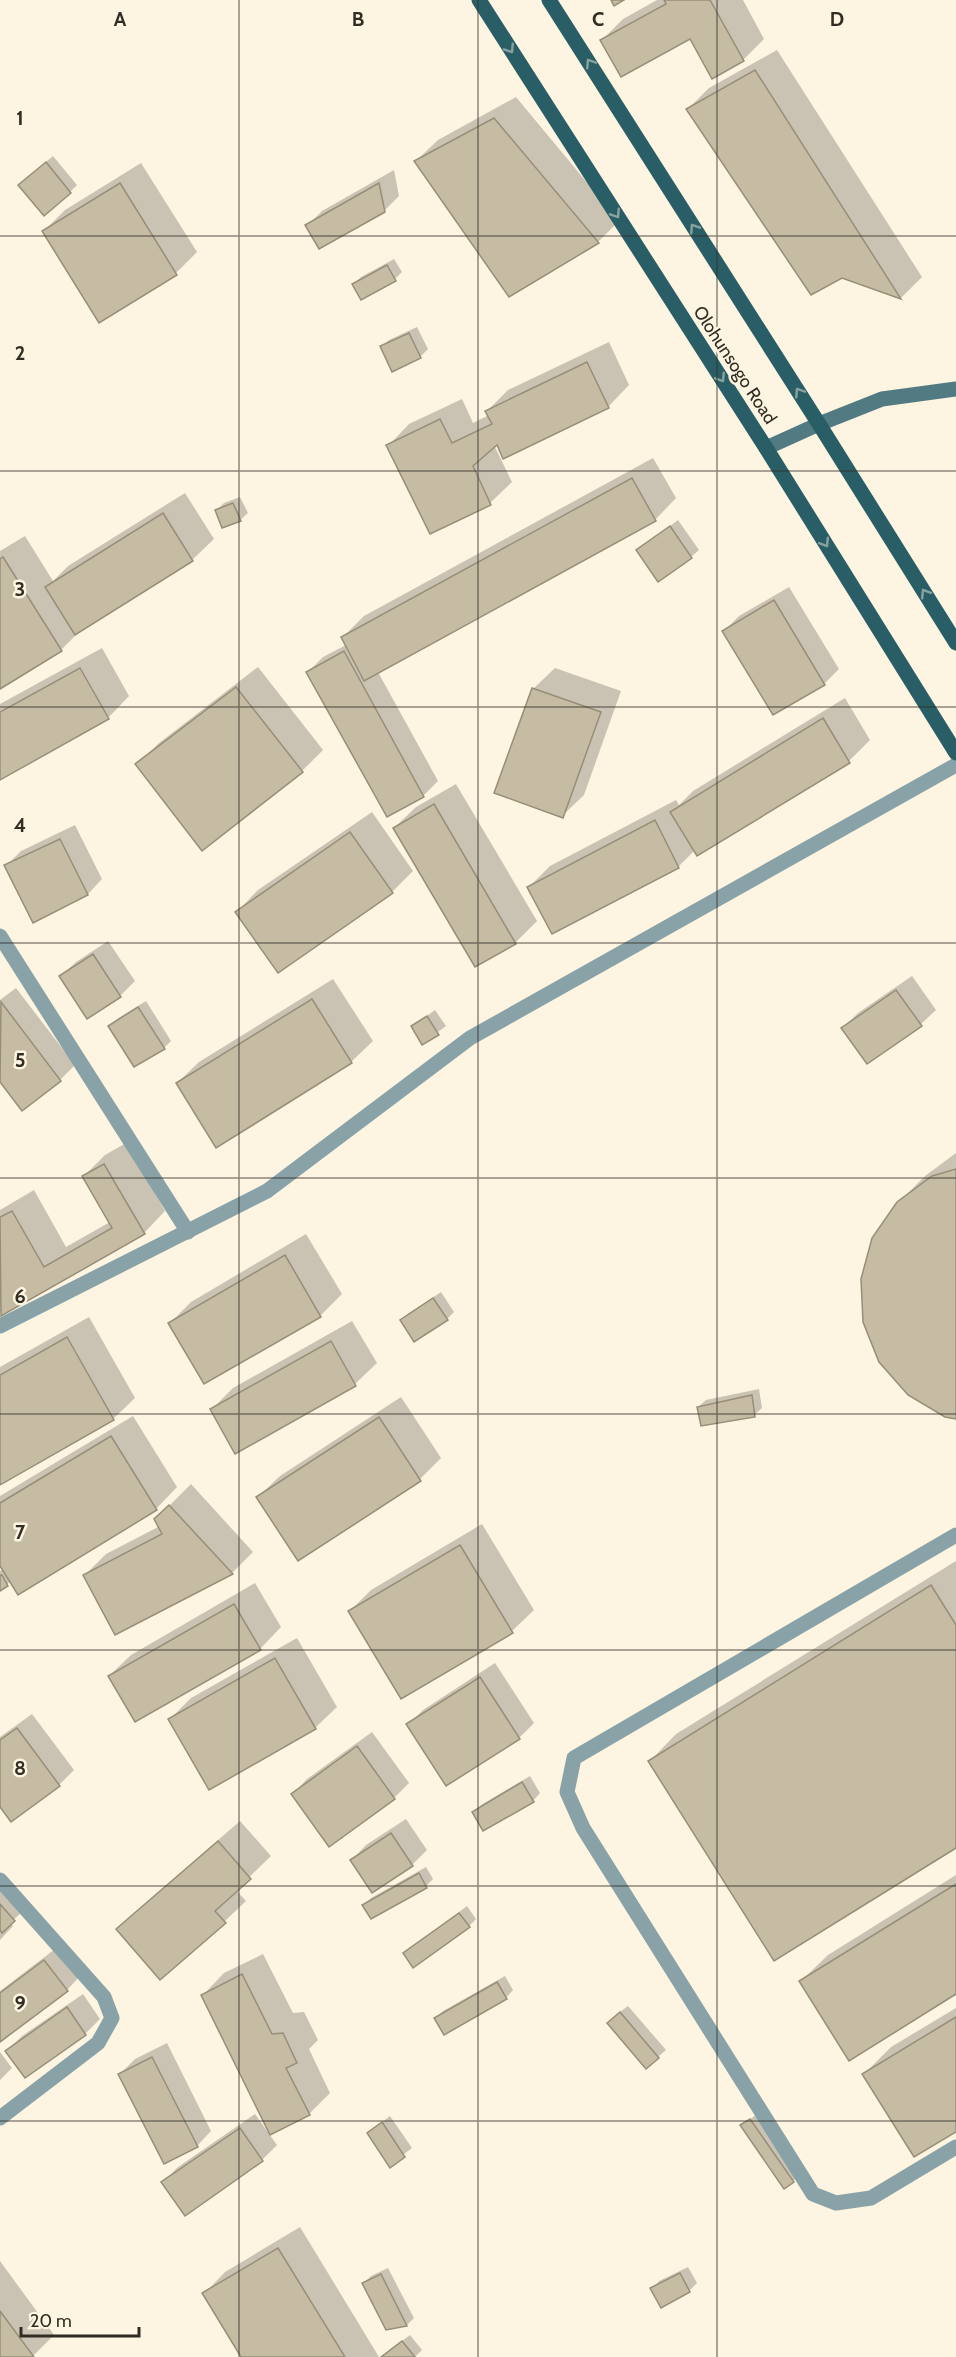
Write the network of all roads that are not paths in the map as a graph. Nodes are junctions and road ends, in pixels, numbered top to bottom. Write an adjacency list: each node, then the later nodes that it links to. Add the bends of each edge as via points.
1 (479, 0): 5 (main road, Olohunsogo Road, one-way to 5)
2 (549, 0): 4 (main road, one-way to 2)
3 (956, 389): 4 (street, via 882,399)
4 (819, 424): 5 (street); 6 (main road, one-way to 4)
5 (766, 448): 7 (main road, Olohunsogo Road, one-way to 7)
6 (956, 643)
7 (956, 753)
8 (956, 765): 10 (street, via 470,1038 267,1191)
9 (0, 936): 10 (street)
10 (188, 1232): 11 (street)
11 (0, 1326)
12 (956, 1535): 15 (street, via 574,1758 567,1792 583,1828 813,2194 836,2203 871,2198)
13 (0, 1880): 14 (street, via 104,1997 112,2018 98,2043)
14 (0, 2118)
15 (956, 2146)

